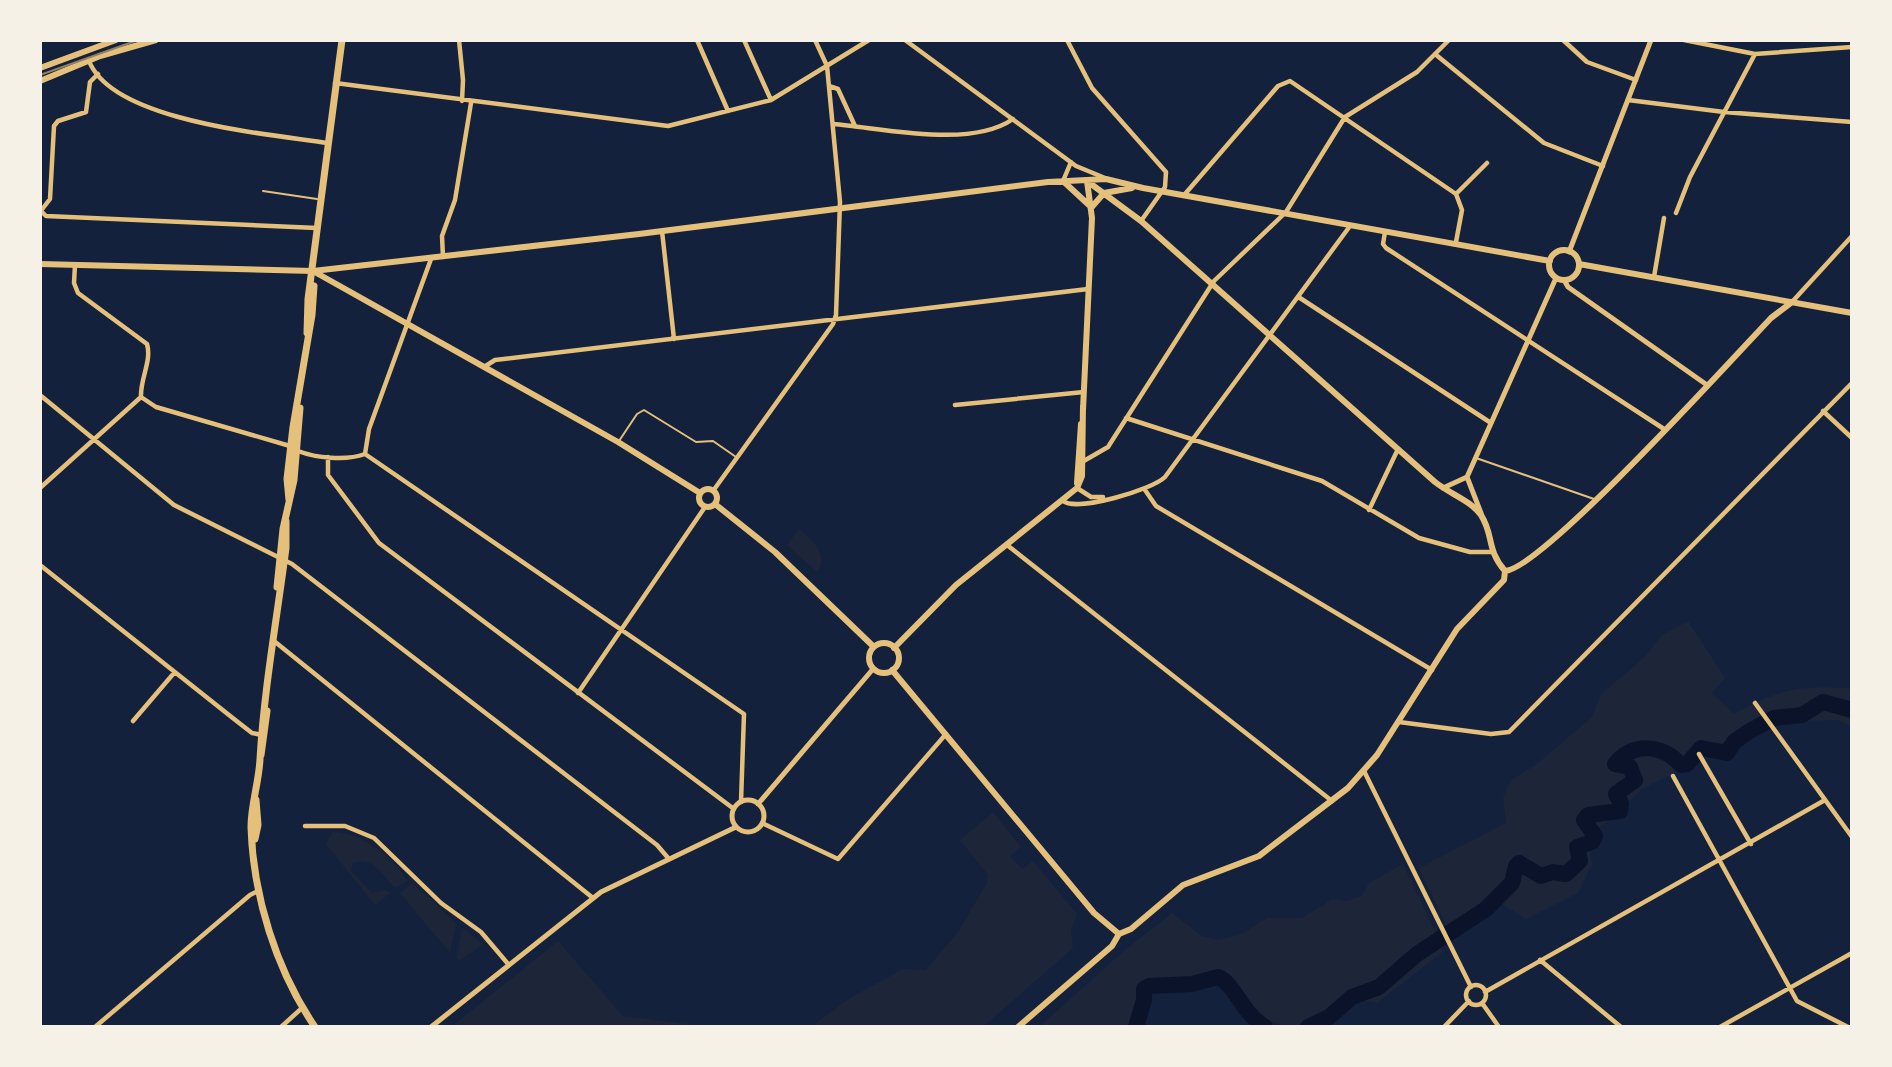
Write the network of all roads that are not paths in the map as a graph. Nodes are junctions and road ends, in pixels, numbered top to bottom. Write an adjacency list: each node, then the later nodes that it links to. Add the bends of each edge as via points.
1 (116, 40): 20 (main road)
2 (156, 40): 18 (main road)
3 (339, 40): 24 (main road)
4 (459, 40): 28 (street)
5 (697, 40): 30 (street)
6 (744, 40): 26 (street)
7 (815, 40): 19 (street)
8 (869, 40): 19 (street)
9 (905, 40): 33 (street)
10 (1067, 40): 47 (street, via 1092,88 1163,166 1167,177)
11 (1449, 40): 16 (street)
12 (1563, 40): 22 (street, via 1587,62)
13 (1651, 40): 22 (street)
14 (1684, 40): 17 (street)
15 (1852, 47): 17 (street)
16 (1435, 54): 32 (street, via 1417,72); 41 (street, via 1544,143)
17 (1755, 54): 31 (street)
18 (89, 60): 21 (street); 23 (main road)
19 (827, 66): 25 (street); 26 (street)
20 (40, 68)
21 (98, 75): 37 (street, via 148,108 181,120); 54 (street, via 90,82 86,112 54,126 50,199)
22 (1636, 80): 27 (street)
23 (40, 82)
24 (334, 82): 28 (street); 37 (main road)
25 (829, 86): 35 (street); 36 (street, via 838,89)
26 (771, 100): 30 (street)
27 (1629, 100): 31 (street); 41 (street)
28 (462, 101): 29 (street)
29 (471, 103): 30 (street, via 668,126); 66 (street, via 455,200 442,236)
30 (728, 111)
31 (1724, 112): 34 (street); 56 (street)
32 (1345, 117): 49 (street, via 1294,83 1285,82); 50 (street); 55 (street)
33 (1013, 119): 36 (street, via 1003,126 957,134); 38 (street)
34 (1852, 122)
35 (833, 124): 36 (street); 53 (street)
36 (855, 125)
37 (328, 143): 51 (main road)
38 (1071, 162): 40 (street); 43 (street)
39 (1487, 163): 50 (street)
40 (1076, 166): 42 (street); 44 (street)
41 (1604, 166): 65 (street)
42 (1106, 179): 44 (main road); 45 (main road)
43 (1063, 181): 44 (main road); 52 (main road); 53 (main road)
44 (1087, 181): 48 (main road); 52 (main road)
45 (1143, 188): 47 (main road); 48 (main road)
46 (263, 191): 51 (lane)
47 (1162, 191): 49 (main road); 58 (street)
48 (1104, 194): 52 (main road); 58 (main road)
49 (1185, 194): 55 (main road)
50 (1456, 194): 64 (street, via 1462,210)
51 (321, 200): 60 (main road)
52 (1091, 208): 76 (main road)
53 (841, 209): 61 (main road); 82 (street)
54 (41, 211): 60 (street, via 46,216)
55 (1286, 212): 59 (main road); 75 (street)
56 (1676, 213)
57 (1664, 218): 73 (street)
58 (1141, 221): 75 (main road)
59 (1351, 225): 62 (main road); 77 (street)
60 (318, 228): 72 (main road)
61 (662, 231): 66 (main road); 85 (street)
62 (1385, 231): 64 (main road); 86 (street, via 1386,248)
63 (1852, 236): 79 (street)
64 (1456, 243): 68 (main road)
65 (1569, 251): 68 (main road, via 1558,252); 70 (main road)
66 (443, 257): 67 (main road)
67 (430, 259): 72 (main road); 83 (street)
68 (1550, 261): 74 (main road, via 1550,270)
69 (40, 264): 71 (main road)
70 (1578, 264): 73 (main road); 74 (main road, via 1575,275)
71 (75, 265): 72 (main road); 92 (street, via 78,293 147,344)
72 (313, 271): 83 (main road); 102 (main road)
73 (1654, 277): 78 (main road)
74 (1560, 279): 86 (street); 89 (street)
75 (1213, 284): 84 (main road); 95 (street)
76 (1089, 289): 82 (street); 90 (main road)
77 (1300, 298): 84 (street); 96 (street)
78 (1768, 298): 79 (main road); 81 (main road, via 1775,307)
79 (1792, 302): 80 (main road); 81 (main road)
80 (1852, 313)
81 (1771, 318): 89 (main road)
82 (835, 320): 85 (street); 108 (street)
83 (408, 326): 87 (main road); 105 (street, via 369,429)
84 (1270, 336): 100 (street); 103 (main road)
85 (674, 339): 87 (street, via 495,360)
86 (1528, 340): 96 (street); 97 (street)
87 (483, 367): 101 (main road)
88 (1852, 383): 94 (street)
89 (1707, 385): 97 (main road)
90 (1084, 392): 93 (street); 104 (main road)
91 (40, 395): 99 (street)
92 (141, 397): 99 (street); 102 (street, via 156,407)
93 (955, 405)
94 (1824, 411): 98 (street); 141 (street, via 1509,732 1491,734)
95 (1126, 418): 100 (street); 106 (street, via 1108,447)
96 (1490, 423): 109 (street)
97 (1664, 429): 119 (main road)
98 (1852, 438)
99 (92, 439): 112 (street); 127 (street, via 174,505)
100 (1194, 440): 115 (street, via 1165,477); 123 (street, via 1319,480)
101 (618, 442): 108 (lane, via 644,410 696,442 713,441); 117 (main road)
102 (294, 448): 107 (street); 127 (main road)
103 (1398, 448): 114 (main road); 123 (street)
104 (1081, 450): 106 (street); 110 (main road)
105 (365, 454): 107 (street); 130 (street)
106 (1096, 456): 110 (street)
107 (328, 457): 138 (street, via 328,475 379,543)
108 (737, 457): 116 (street)
109 (1475, 458): 111 (street); 119 (lane)
110 (1082, 463): 113 (main road)
111 (1467, 477): 114 (street); 124 (street)
112 (42, 485)
113 (1080, 487): 118 (street, via 1093,498); 120 (main road)
114 (1443, 488): 124 (main road, via 1465,500)
115 (1145, 490): 118 (street); 136 (street, via 1156,506)
116 (713, 491): 117 (main road); 121 (main road)
117 (700, 493): 122 (main road, via 699,501)
118 (1115, 496): 120 (street, via 1076,505)
119 (1596, 499): 129 (main road, via 1519,568)
120 (1063, 501): 125 (main road)
121 (715, 504): 122 (main road); 132 (main road, via 775,552)
122 (705, 507): 130 (street)
123 (1369, 510): 126 (street, via 1426,540 1470,552)
124 (1482, 518): 126 (main road)
125 (1007, 545): 133 (main road, via 956,585); 148 (street)
126 (1491, 552): 129 (main road)
127 (282, 559): 131 (main road); 157 (street, via 657,845)
128 (40, 565): 137 (street)
129 (1504, 571): 136 (main road, via 1504,580 1457,629)
130 (621, 628): 138 (street); 149 (street, via 744,714)
131 (273, 640): 143 (main road); 160 (street)
132 (874, 647): 133 (main road, via 884,643); 134 (main road, via 869,657)
133 (894, 648): 135 (main road, via 898,660)
134 (873, 668): 135 (main road, via 884,673); 150 (street)
135 (892, 670): 142 (main road)
136 (1432, 670): 141 (main road)
137 (174, 673): 140 (street); 143 (street)
138 (578, 693): 151 (street)
139 (1756, 705): 147 (street)
140 (133, 721)
141 (1399, 722): 145 (main road)
142 (946, 734): 152 (street, via 838,859); 161 (main road, via 1094,914)
143 (262, 736): 159 (main road, via 252,807)
144 (1699, 754): 156 (street)
145 (1364, 771): 148 (main road); 165 (street)
146 (1673, 776): 158 (street)
147 (1825, 800): 155 (street); 156 (street)
148 (1332, 801): 161 (main road, via 1259,856 1183,885)
149 (741, 802): 150 (street); 151 (street)
150 (758, 804): 152 (street, via 764,814)
151 (734, 809): 154 (street)
152 (762, 824): 154 (street, via 751,832)
153 (304, 826): 164 (street, via 345,826 374,838 441,903 481,932)
154 (736, 827): 157 (street)
155 (1852, 837)
156 (1751, 844): 158 (street)
157 (668, 859): 160 (street)
158 (1722, 862): 163 (street); 166 (street)
159 (259, 891): 170 (main road, via 278,957); 171 (street)
160 (593, 898): 164 (street)
161 (1119, 934): 175 (main road, via 1112,946)
162 (1852, 953): 166 (street)
163 (1540, 960): 167 (street); 178 (street)
164 (509, 965): 174 (street)
165 (1471, 987): 167 (street, via 1480,986); 168 (street, via 1466,994)
166 (1791, 987): 179 (street); 180 (street, via 1797,1000)
167 (1485, 992): 169 (street)
168 (1469, 1001): 169 (street); 176 (street)
169 (1482, 1003): 177 (street)
170 (302, 1008): 172 (street); 173 (main road)
171 (95, 1027)
172 (281, 1027)
173 (315, 1027)
174 (431, 1027)
175 (1018, 1027)
176 (1444, 1027)
177 (1499, 1027)
178 (1620, 1027)
179 (1720, 1027)
180 (1848, 1027)

